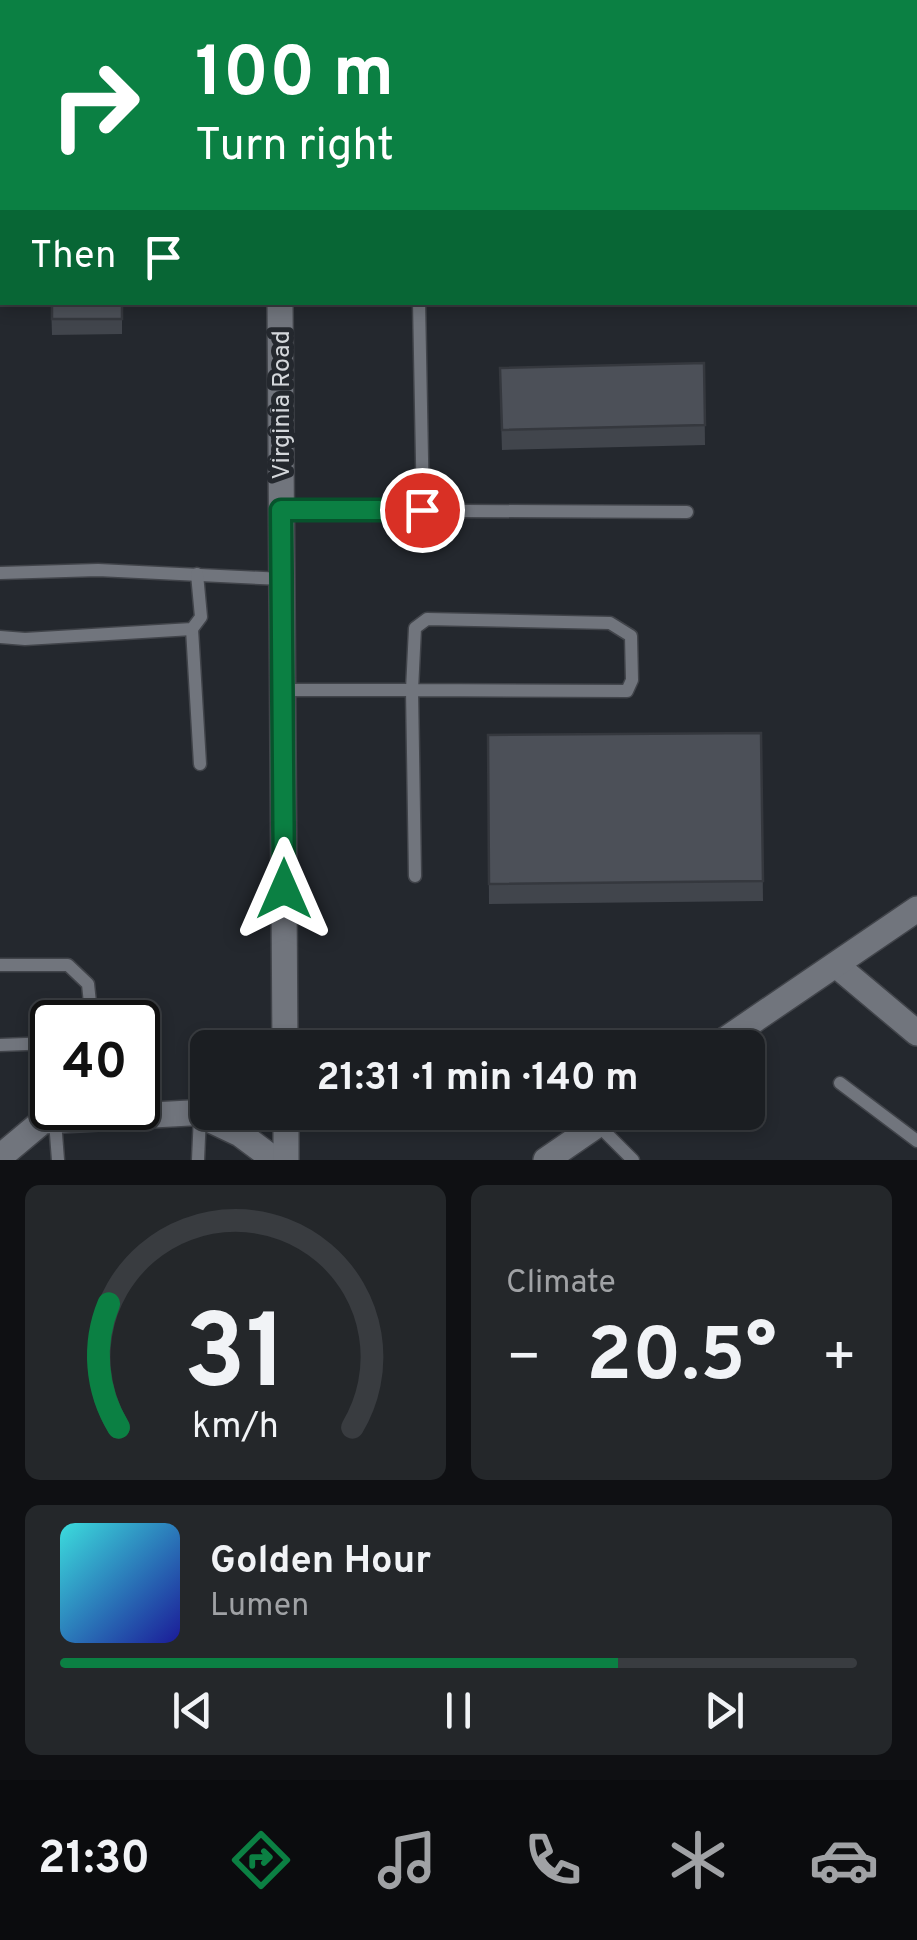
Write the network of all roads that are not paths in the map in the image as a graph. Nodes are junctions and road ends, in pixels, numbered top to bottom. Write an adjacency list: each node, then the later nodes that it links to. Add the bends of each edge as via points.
1 (280, 305): 3 (street, Virginia Road)
2 (420, 305): 4 (lane)
3 (281, 510): 4 (lane); 8 (street, Virginia Road)
4 (422, 510): 5 (lane)
5 (686, 512)
6 (0, 573): 7 (lane)
7 (197, 574): 8 (lane); 9 (lane, via 201,617)
8 (282, 579): 11 (street, Virginia Road)
9 (192, 629): 10 (lane); 13 (lane)
10 (0, 637)
11 (283, 690): 12 (lane); 19 (street, Virginia Road)
12 (412, 690): 12 (lane, via 415,628 427,618 610,622 631,636 628,691); 14 (lane)
13 (200, 764)
14 (415, 876)
15 (917, 908): 17 (street)
16 (0, 965): 18 (lane, via 68,965 88,984)
17 (836, 965): 20 (street); 21 (street)
18 (90, 1000)
19 (285, 1030)
20 (740, 1030)
21 (917, 1033)
22 (30, 1044): 23 (lane)
23 (0, 1045)
24 (840, 1083): 34 (lane)
25 (160, 1113): 26 (street)
26 (190, 1113)
27 (33, 1130): 35 (street)
28 (56, 1130): 36 (lane)
29 (202, 1130): 37 (lane)
30 (233, 1130): 38 (street)
31 (286, 1130): 39 (street)
32 (591, 1130): 40 (street)
33 (614, 1130): 41 (lane)
34 (917, 1142)
35 (0, 1157)
36 (58, 1160)
37 (198, 1160)
38 (275, 1160)
39 (286, 1160)
40 (546, 1160)
41 (633, 1160)

